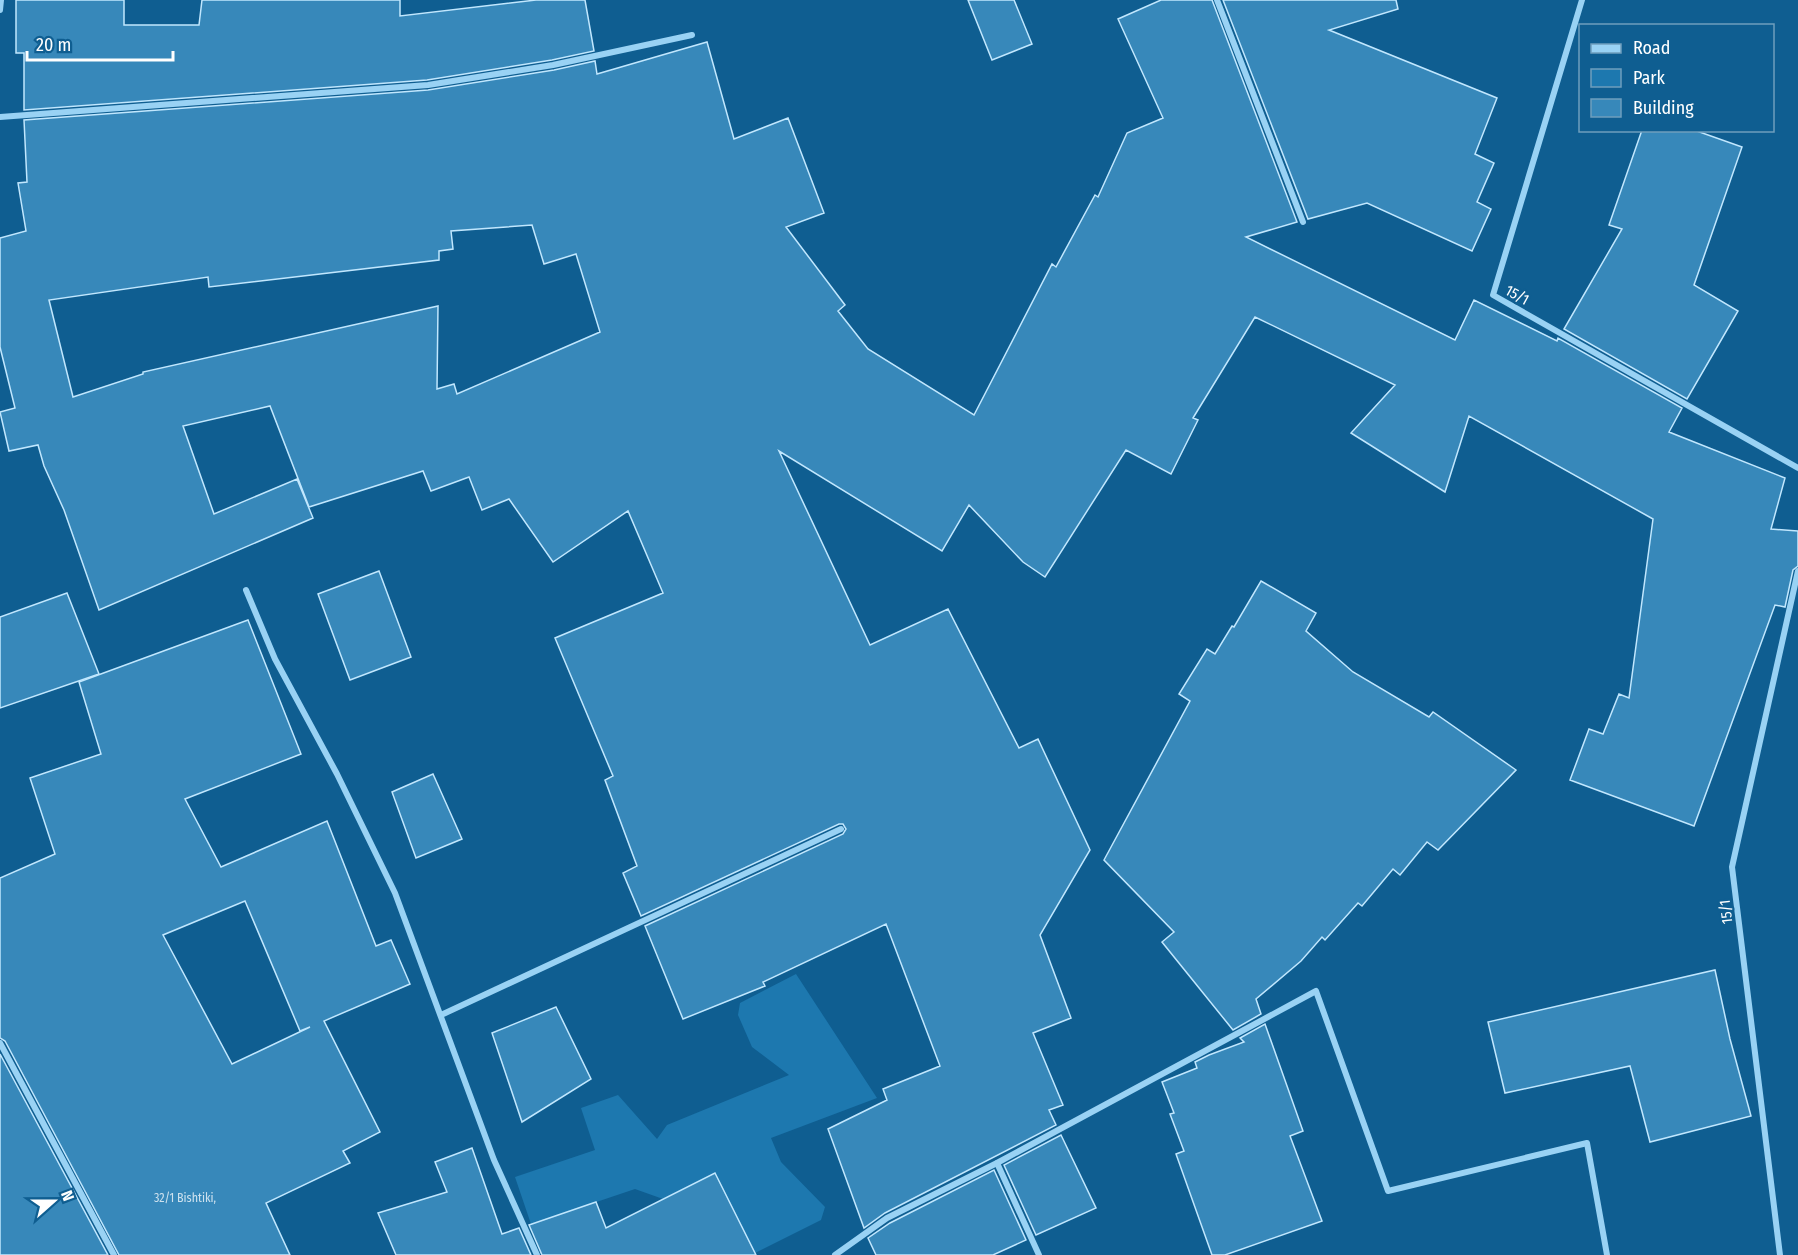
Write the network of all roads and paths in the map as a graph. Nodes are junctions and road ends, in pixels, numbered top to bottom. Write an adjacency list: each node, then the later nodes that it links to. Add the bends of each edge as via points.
1 (1, 0): 4 (street)
2 (1217, 0): 7 (street)
3 (1582, 0): 8 (street, 15/1, via 1493,295)
4 (0, 10)
5 (692, 35): 6 (street, via 553,65 428,86)
6 (0, 117)
7 (1303, 222)
8 (1798, 468)
9 (1798, 571): 20 (street, 15/1, via 1732,867)
10 (246, 590): 12 (street, via 275,659 395,894)
11 (841, 829): 12 (street)
12 (441, 1015): 16 (street, via 494,1160)
13 (0, 1043): 15 (street)
14 (997, 1163): 17 (street, via 887,1218); 18 (street); 19 (street, via 1316,991 1388,1191 1587,1143)
15 (114, 1255)
16 (537, 1255)
17 (835, 1255)
18 (1039, 1255)
19 (1607, 1255)
20 (1780, 1255)

